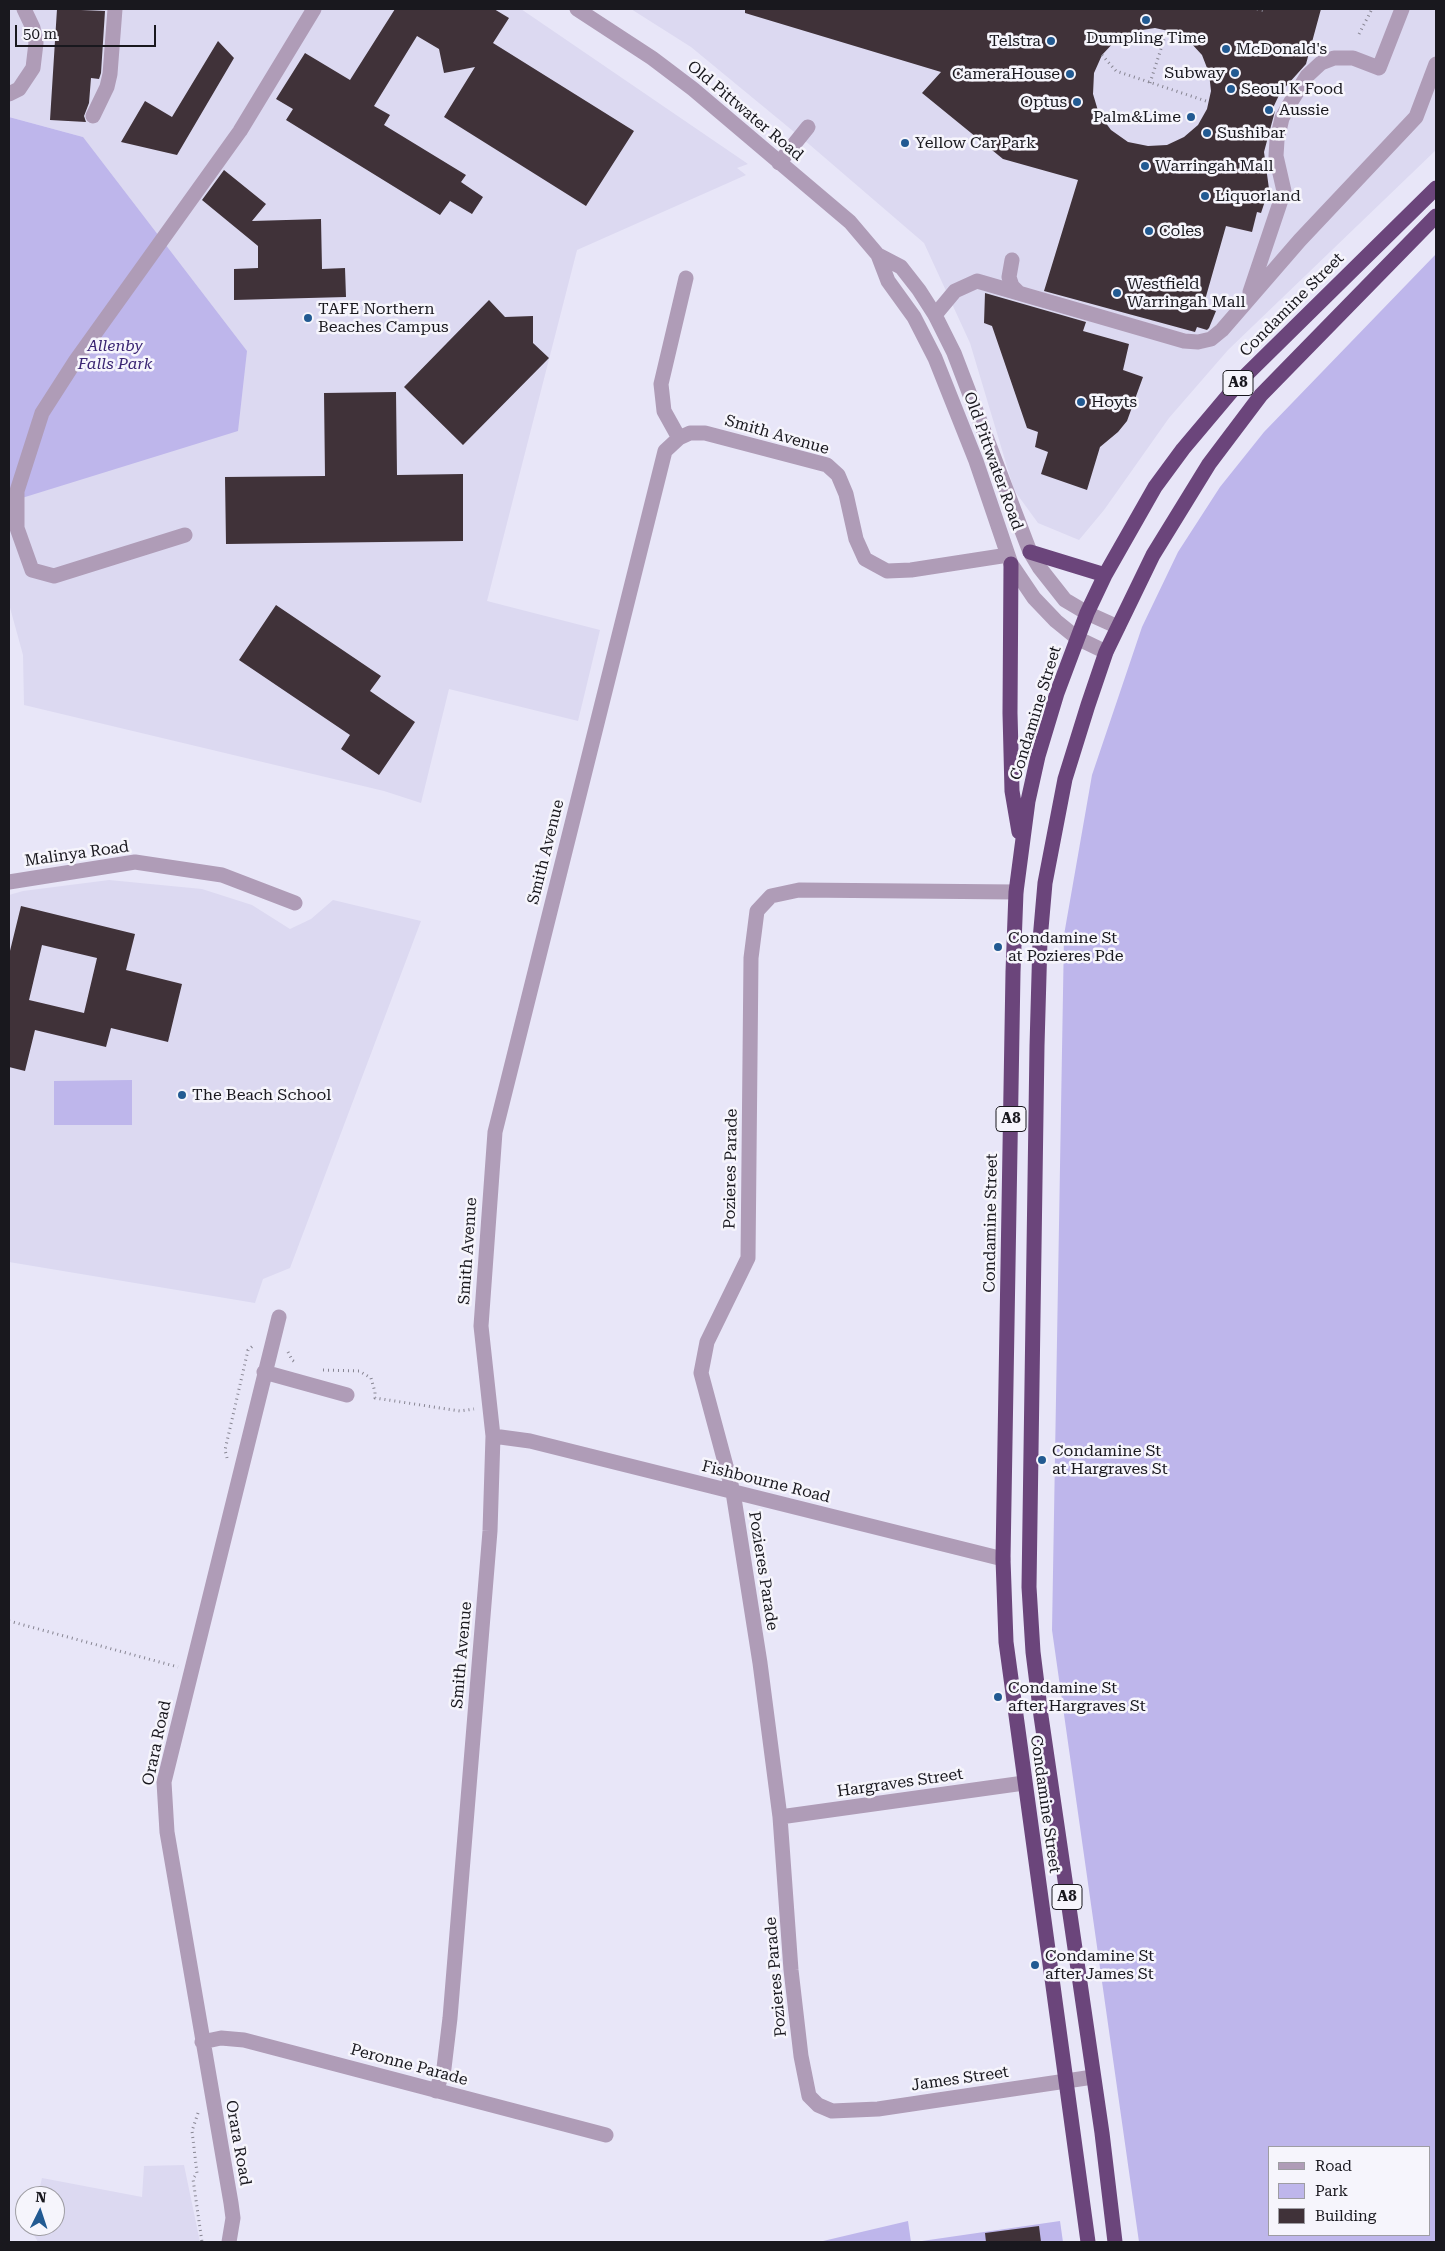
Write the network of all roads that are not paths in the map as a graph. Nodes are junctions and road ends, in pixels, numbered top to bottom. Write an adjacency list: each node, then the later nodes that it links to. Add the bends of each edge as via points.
1 (24, 9): 8 (street, via 36,42 33,68 19,89)
2 (115, 9): 9 (street, via 110,74)
3 (314, 9): 21 (street, via 240,131 76,360 42,413 17,491 16,528 32,570 54,576)
4 (576, 9): 11 (street, Old Pittwater Road, via 693,88)
5 (1402, 9): 18 (street, via 1379,68 1354,58 1334,58 1321,64 1307,76 1282,118 1276,156 1284,191)
6 (1436, 64): 7 (street)
7 (1432, 86): 18 (street, via 1416,117)
8 (9, 94)
9 (93, 116)
10 (808, 127): 11 (street)
11 (779, 163): 14 (street, Old Pittwater Road, via 850,222)
12 (1436, 188): 24 (highway, Condamine Street / A8, via 1214,409 1155,487)
13 (1436, 216): 26 (highway, Condamine Street / A8, via 1285,368 1239,422 1153,555)
14 (878, 255): 19 (street, Old Pittwater Road, via 901,267); 23 (street, Old Pittwater Road, via 888,281 914,316 935,358 976,461)
15 (1012, 260): 17 (street, via 1008,278)
16 (686, 278): 20 (street, via 661,384 664,411)
17 (1019, 293): 18 (street, via 1191,342 1211,339); 19 (street, via 977,281 955,291)
18 (1248, 299)
19 (935, 316): 22 (street, Old Pittwater Road, via 954,353)
20 (679, 438): 23 (street, Smith Avenue, via 690,433 705,433 827,465 838,475 846,494 856,539 865,559 887,571); 36 (street, Smith Avenue, via 665,451 659,471 495,1132 481,1326)
21 (185, 535)
22 (1030, 552): 24 (highway); 25 (street, Old Pittwater Road, via 1065,600)
23 (1010, 560): 27 (street, Old Pittwater Road, via 1034,598); 29 (highway, via 1012,791)
24 (1105, 575): 25 (highway, Condamine Street / A8)
25 (1087, 613): 26 (street, Old Pittwater Road); 27 (highway, Condamine Street / A8)
26 (1118, 627): 28 (highway, Condamine Street / A8)
27 (1077, 638): 28 (street, Old Pittwater Road); 29 (highway, Condamine Street / A8, via 1038,756)
28 (1106, 652): 39 (highway, Condamine Street / A8, via 1065,779 1045,884 1041,931)
29 (1022, 846): 31 (highway, Condamine Street / A8)
30 (9, 882): 32 (street, Malinya Road, via 135,862 222,875)
31 (1016, 892): 37 (street, Pozieres Parade, via 799,890 771,896 757,911 751,958 748,1258 707,1342 701,1373); 38 (highway, Condamine Street / A8)
32 (295, 903)
33 (279, 1317): 34 (street, Orara Road)
34 (264, 1372): 35 (street); 42 (street, Orara Road, via 164,1782 167,1832)
35 (347, 1395)
36 (493, 1436): 37 (street, Fishbourne Road, via 530,1441); 45 (street, Smith Avenue, via 490,1532 450,2018 444,2068)
37 (733, 1492): 38 (street, Fishbourne Road); 41 (street, Pozieres Parade)
38 (1003, 1559): 39 (highway, Fishbourne Road); 40 (highway, Condamine Street / A8, via 1006,1642)
39 (1029, 1564): 43 (highway, Condamine Street / A8, via 1033,1652)
40 (1024, 1783): 41 (street, Hargraves Street); 44 (highway, Condamine Street / A8)
41 (780, 1817): 46 (street, Pozieres Parade, via 791,1970 808,2096)
42 (202, 2042): 45 (street, Peronne Parade, via 221,2038 244,2040); 48 (street, Orara Road, via 232,2211)
43 (1093, 2077): 44 (street, James Street); 50 (highway, Condamine Street / A8)
44 (1066, 2082): 46 (street, James Street, via 878,2109); 49 (highway, Condamine Street / A8)
45 (436, 2090): 47 (street, Peronne Parade)
46 (832, 2111)
47 (606, 2135)
48 (229, 2242)
49 (1088, 2242)
50 (1115, 2242)

